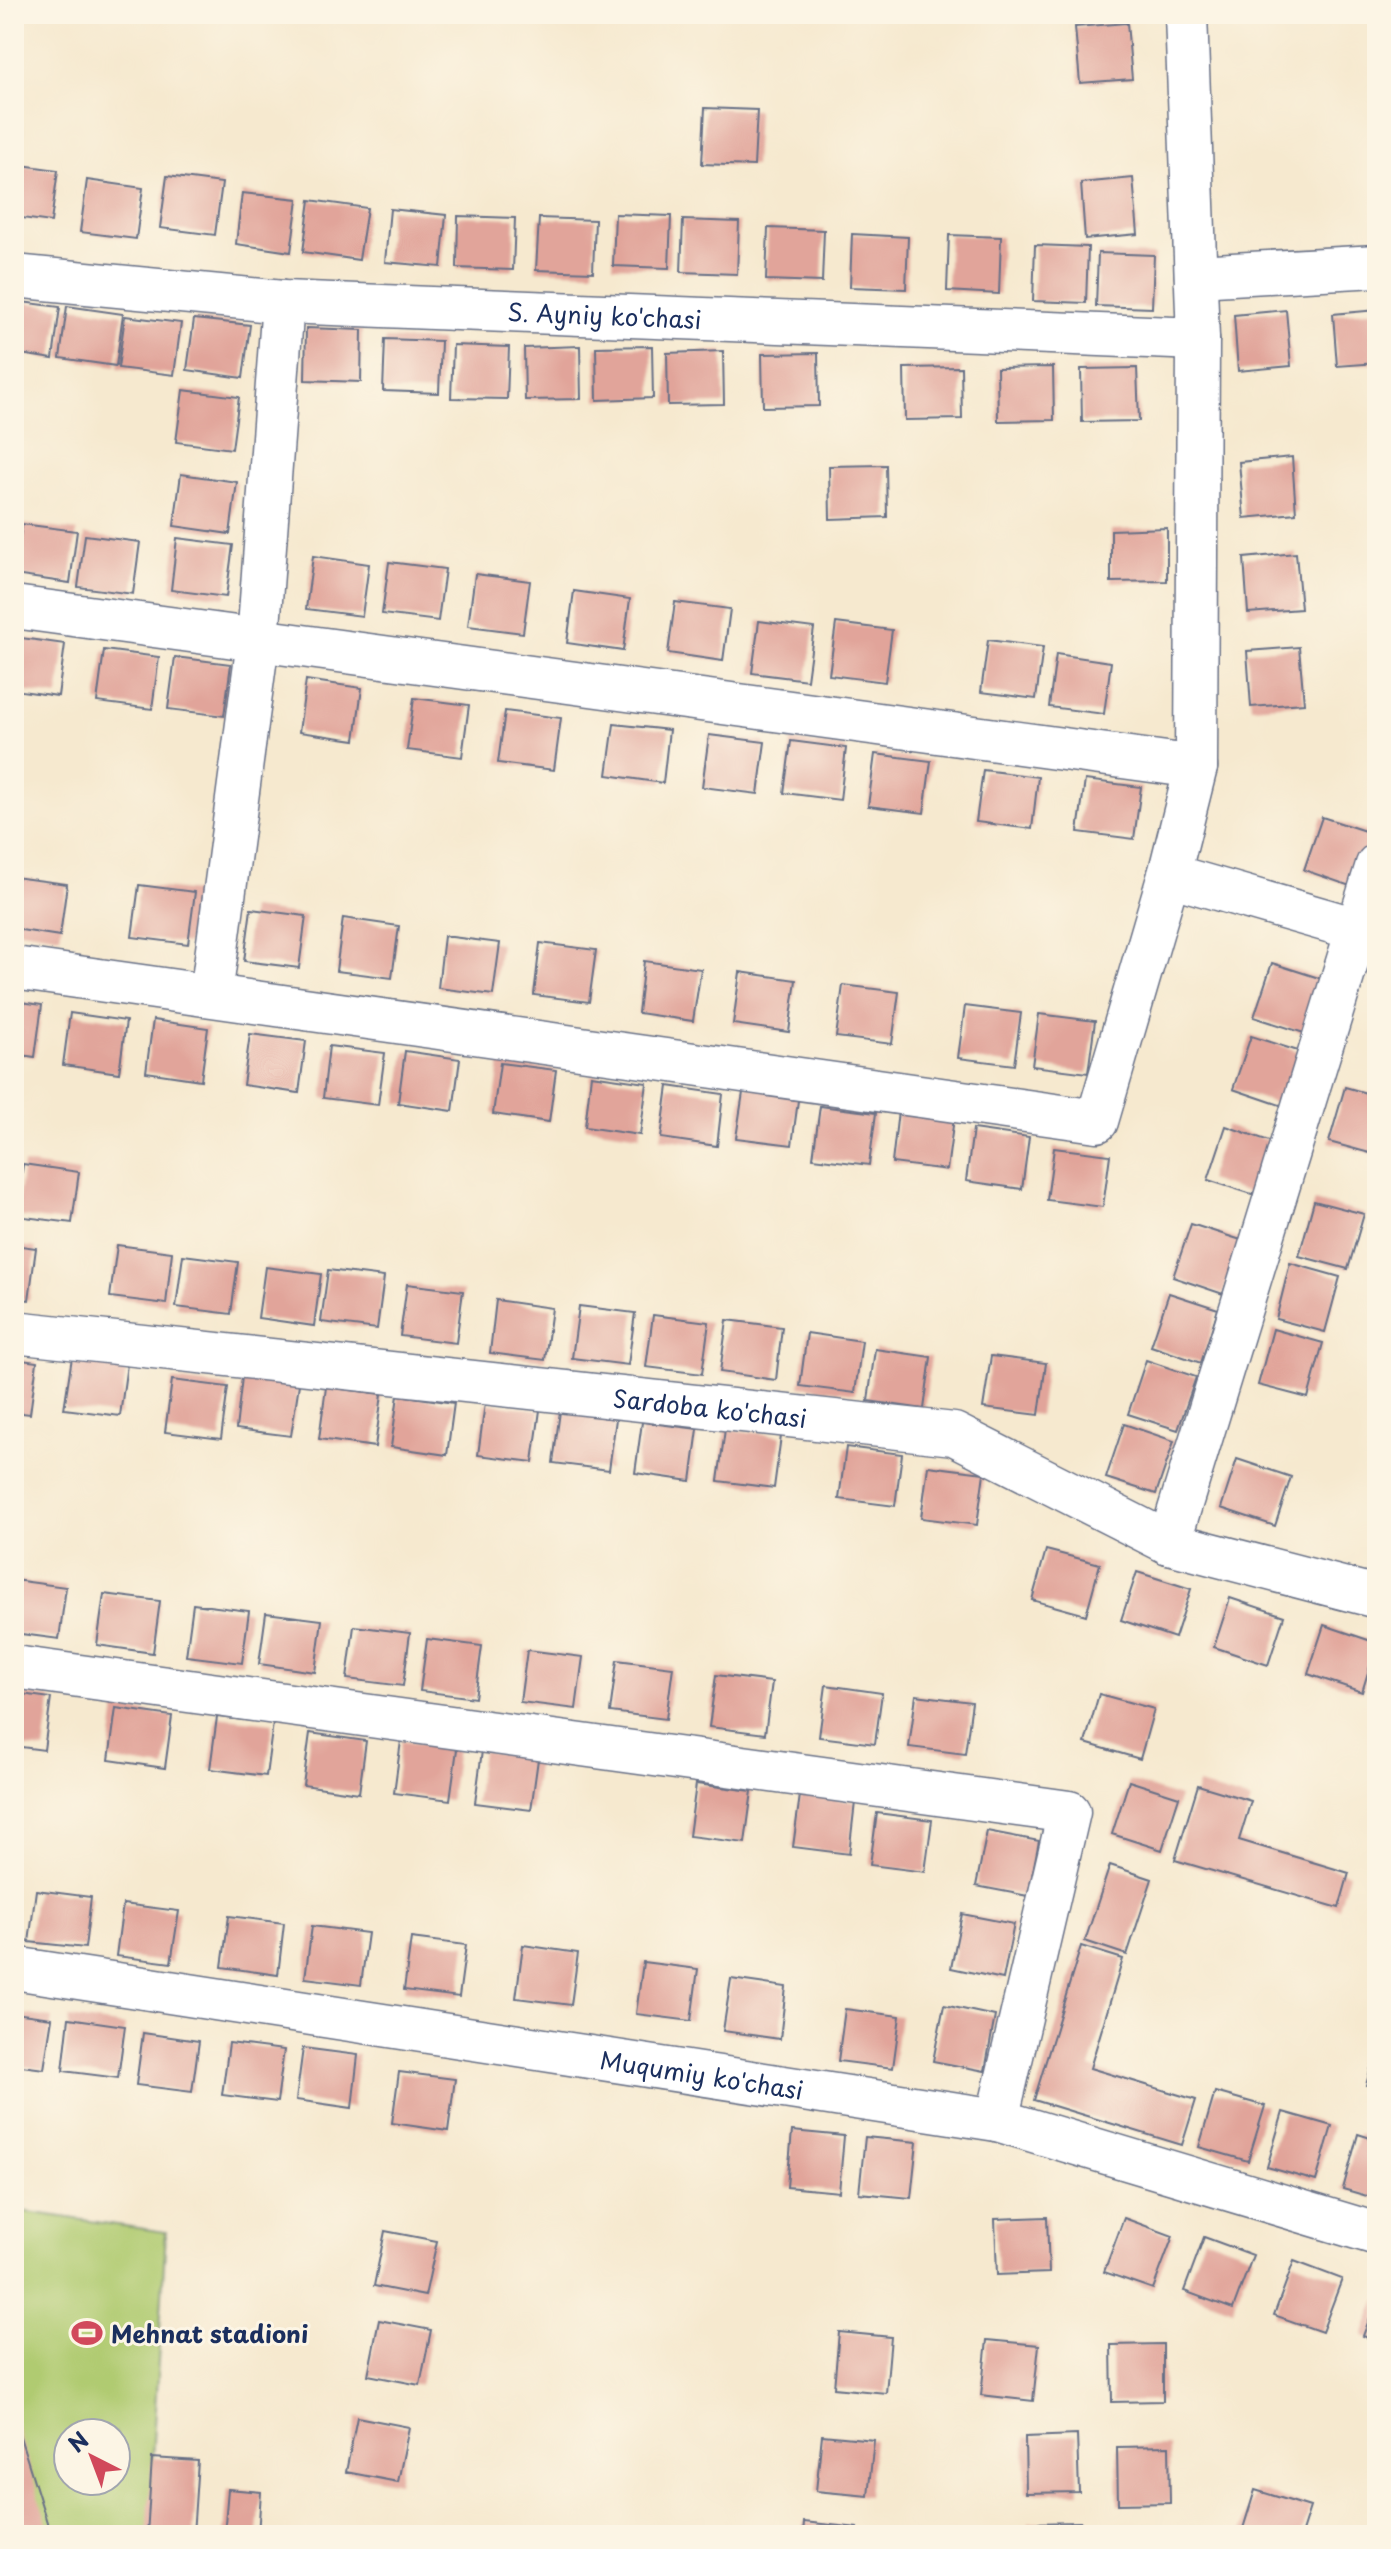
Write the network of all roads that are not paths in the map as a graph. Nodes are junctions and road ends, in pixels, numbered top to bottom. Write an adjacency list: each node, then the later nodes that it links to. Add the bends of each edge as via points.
1 (1186, 14): 4 (street)
2 (1377, 266): 4 (street)
3 (14, 276): 5 (street, S. Ayniy ko'chasi)
4 (1196, 276): 6 (street)
5 (283, 302): 6 (street, S. Ayniy ko'chasi); 8 (street)
6 (1198, 339): 9 (street)
7 (14, 607): 8 (street)
8 (258, 641): 9 (street); 14 (street)
9 (1196, 767): 11 (street)
10 (1377, 865): 12 (street)
11 (1169, 875): 12 (street); 14 (street, via 1097,1121)
12 (1367, 932): 16 (street)
13 (14, 968): 14 (street)
14 (211, 995)
15 (14, 1332): 16 (street, Sardoba ko'chasi, via 954,1434)
16 (1169, 1543): 17 (street, Sardoba ko'chasi)
17 (1377, 1597)
18 (14, 1667): 20 (street, via 1069,1812)
19 (14, 1968): 20 (street, Muqumiy ko'chasi)
20 (997, 2120): 21 (street, Muqumiy ko'chasi)
21 (1377, 2234)

